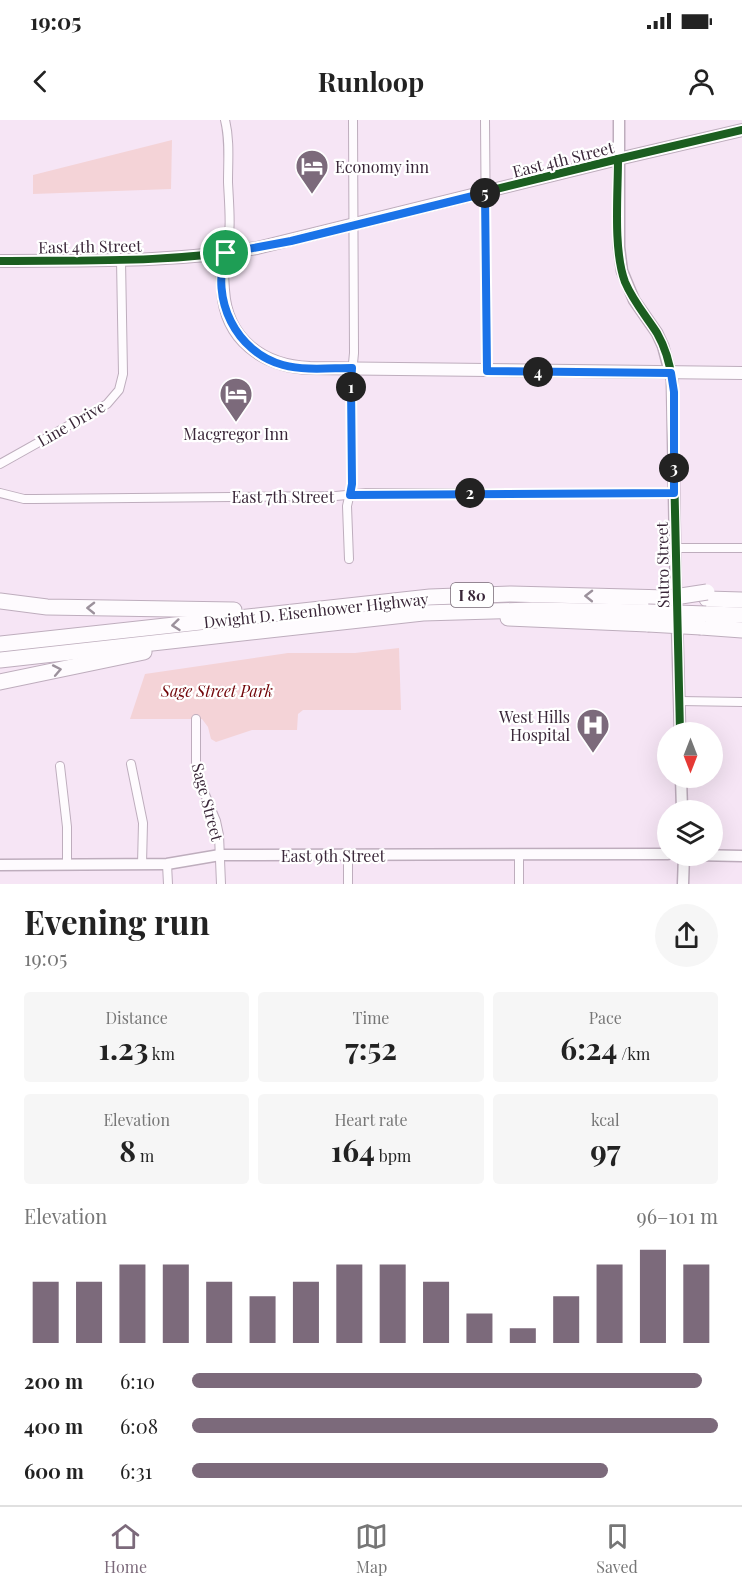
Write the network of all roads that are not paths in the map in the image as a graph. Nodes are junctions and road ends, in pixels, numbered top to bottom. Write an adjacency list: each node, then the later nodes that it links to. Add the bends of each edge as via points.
1 (225, 120): 9 (street, via 229,193)
2 (353, 120): 8 (street)
3 (485, 120): 7 (street)
4 (619, 120): 6 (street, Sutro Street)
5 (742, 130): 6 (main road, East 4th Street)
6 (618, 159): 7 (main road, East 4th Street); 14 (street, Sutro Street, via 622,271 634,300 660,339)
7 (485, 193): 8 (main road, East 4th Street); 13 (street)
8 (353, 224): 9 (main road, East 4th Street); 12 (street)
9 (226, 253): 10 (main road, East 4th Street); 12 (main road, via 222,268 226,309 235,330 252,349 285,365)
10 (121, 260): 11 (main road, East 4th Street); 16 (street, Line Drive, via 123,374 119,390 107,404)
11 (0, 261)
12 (352, 368): 13 (main road); 19 (street)
13 (487, 371): 14 (main road)
14 (671, 373): 15 (main road); 18 (street, Sutro Street)
15 (742, 373)
16 (0, 464)
17 (0, 493): 19 (street, East 7th Street, via 24,499)
18 (674, 493): 19 (street, East 7th Street); 20 (street, Sutro Street)
19 (350, 495): 22 (street)
20 (675, 548): 21 (street); 35 (street, Sutro Street)
21 (742, 548)
22 (349, 559)
23 (742, 591): 26 (highway)
24 (742, 600): 26 (highway, Dwight D. Eisenhower Highway / I 80)
25 (0, 601): 27 (highway, one-way to 25, via 47,607)
26 (705, 608): 28 (highway, Dwight D. Eisenhower Highway / I 80, bridge); 28 (highway, Dwight D. Eisenhower Highway / I 80, bridge, via 668,598); 29 (highway, Dwight D. Eisenhower Highway / I 80); 30 (highway)
27 (297, 611): 28 (highway, Dwight D. Eisenhower Highway / I 80, one-way to 27, via 511,594); 32 (highway, Dwight D. Eisenhower Highway / I 80, one-way to 32)
28 (648, 611): 31 (highway, Dwight D. Eisenhower Highway / I 80, via 402,615)
29 (742, 615)
30 (742, 630)
31 (181, 640): 33 (highway, Dwight D. Eisenhower Highway / I 80); 34 (highway, one-way to 31, via 126,656)
32 (0, 645)
33 (0, 660)
34 (0, 682)
35 (680, 701): 36 (street); 38 (street, Sutro Street)
36 (742, 702)
37 (196, 719): 43 (street, Sage Street, via 197,771 216,820)
38 (680, 722)
39 (131, 764): 47 (street, via 142,824)
40 (60, 766): 50 (street)
41 (519, 854): 42 (street, East 9th Street); 44 (street, East 9th Street); 55 (street)
42 (657, 854)
43 (220, 855): 44 (street, East 9th Street); 48 (street, East 9th Street); 53 (street, Sage Street)
44 (348, 855): 54 (street)
45 (723, 856): 46 (street)
46 (742, 856)
47 (142, 864): 48 (street, East 9th Street); 50 (street, East 9th Street)
48 (167, 864): 52 (street)
49 (0, 865): 50 (street, East 9th Street)
50 (67, 865)
51 (684, 866): 56 (street)
52 (168, 884)
53 (221, 884)
54 (348, 884)
55 (519, 884)
56 (684, 884)

